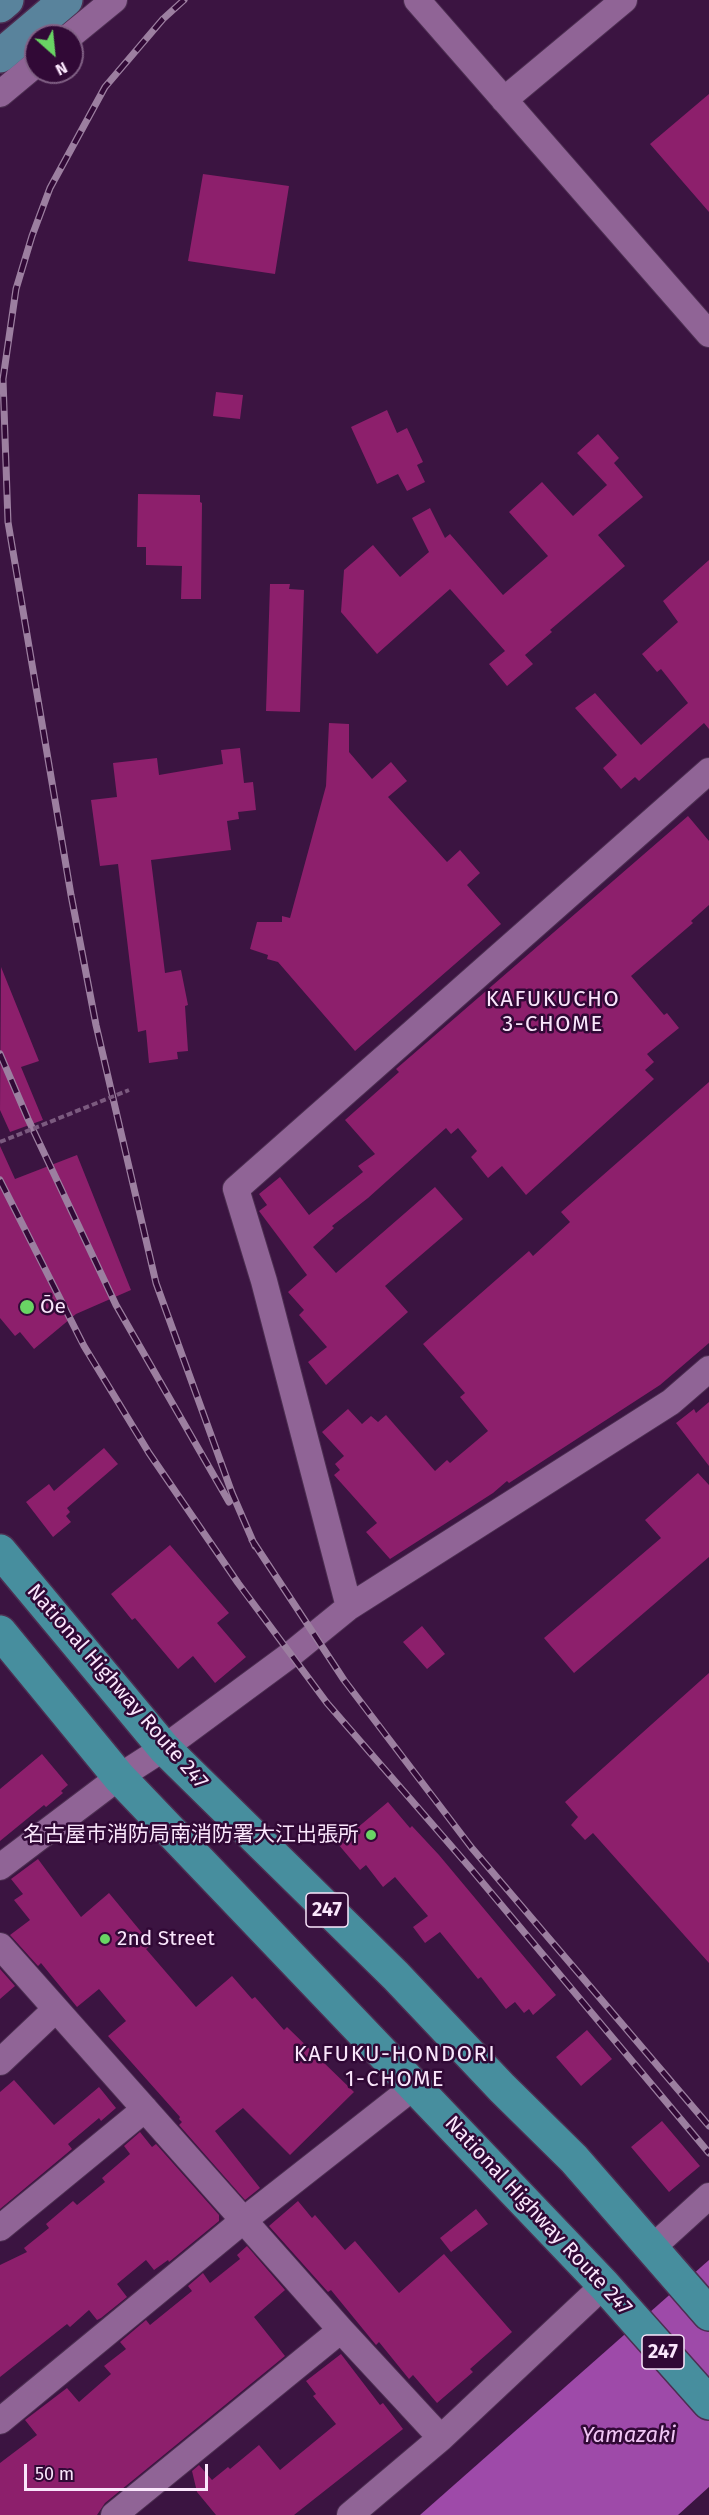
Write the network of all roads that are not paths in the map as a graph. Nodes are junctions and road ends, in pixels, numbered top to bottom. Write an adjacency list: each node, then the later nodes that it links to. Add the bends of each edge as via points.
1 (7, 0): 6 (main road)
2 (66, 0): 8 (main road)
3 (114, 0): 7 (street)
4 (417, 0): 11 (street)
5 (624, 0): 11 (street)
6 (0, 6)
7 (84, 25)
8 (0, 56)
9 (24, 74): 10 (street)
10 (0, 94)
11 (504, 100): 12 (street)
12 (709, 334)
13 (709, 771): 16 (street, via 236,1189 264,1281)
14 (709, 1370): 16 (street, via 671,1402)
15 (0, 1551): 18 (highway, National Highway Route 247 / 247)
16 (349, 1608): 18 (street)
17 (0, 1632): 19 (highway, National Highway Route 247 / 247)
18 (164, 1748): 19 (street); 29 (highway, National Highway Route 247 / 247, via 396,1976 574,2159)
19 (119, 1777): 20 (street); 24 (highway, National Highway Route 247 / 247)
20 (0, 1867)
21 (0, 1946): 22 (street)
22 (56, 2009): 23 (street); 25 (street)
23 (0, 2062)
24 (416, 2085): 27 (street); 30 (highway, National Highway Route 247 / 247)
25 (145, 2109): 27 (street); 28 (street)
26 (709, 2196): 29 (street)
27 (244, 2220): 32 (street); 34 (street)
28 (0, 2228)
29 (658, 2254): 31 (highway, National Highway Route 247 / 247)
30 (611, 2293): 33 (highway, National Highway Route 247 / 247); 35 (street)
31 (709, 2314)
32 (341, 2330): 35 (street); 36 (street)
33 (709, 2403)
34 (0, 2421)
35 (441, 2438): 37 (street)
36 (114, 2515)
37 (350, 2515)

